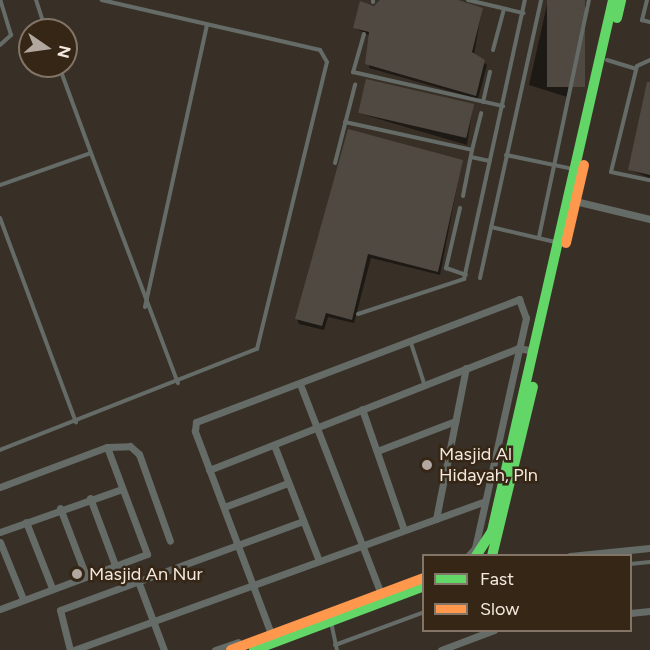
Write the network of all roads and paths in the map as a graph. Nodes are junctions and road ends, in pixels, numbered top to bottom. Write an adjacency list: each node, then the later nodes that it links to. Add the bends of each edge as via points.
1 (0, 0): 17 (lane, via 11,35)
2 (36, 0): 13 (lane)
3 (102, 0): 15 (lane)
4 (468, 0): 11 (lane)
5 (525, 0): 12 (lane)
6 (541, 0): 31 (lane)
7 (589, 0): 35 (lane)
8 (614, 0): 36 (main road)
9 (621, 0): 19 (main road)
10 (647, 0): 14 (lane, via 642,20)
11 (504, 9): 12 (lane); 18 (lane)
12 (523, 13): 26 (lane)
13 (42, 18)
14 (650, 22)
15 (207, 25): 49 (lane); 55 (lane, via 320,50 327,62 261,344 252,353)
16 (364, 34): 25 (lane, via 353,72)
17 (0, 45)
18 (493, 50)
19 (607, 60): 21 (lane); 40 (main road)
20 (650, 60): 21 (lane, via 641,59)
21 (636, 69): 37 (lane, via 610,172)
22 (490, 72): 25 (lane)
23 (63, 78): 30 (lane)
24 (355, 85): 28 (lane)
25 (483, 102): 26 (lane)
26 (502, 106): 33 (lane)
27 (481, 113): 29 (lane)
28 (345, 122): 29 (lane); 34 (lane)
29 (472, 150): 32 (lane)
30 (91, 153): 38 (lane); 49 (lane)
31 (506, 155): 35 (lane); 44 (lane)
32 (471, 157): 33 (lane); 39 (lane)
33 (490, 161): 47 (lane)
34 (335, 164)
35 (556, 166): 36 (lane); 45 (lane)
36 (575, 169): 46 (main road)
37 (650, 180)
38 (0, 185)
39 (463, 196)
40 (575, 201): 43 (street); 58 (main road)
41 (460, 208): 47 (lane, via 446,268)
42 (0, 218): 61 (lane)
43 (650, 219)
44 (491, 227): 45 (lane); 48 (lane)
45 (539, 237): 46 (lane)
46 (558, 243): 53 (main road)
47 (466, 275): 50 (lane, via 455,286)
48 (480, 278)
49 (145, 307): 55 (lane)
50 (358, 314)
51 (410, 339): 52 (street, via 516,298 526,313); 56 (lane); 57 (street)
52 (518, 348): 53 (street); 54 (street); 72 (street)
53 (534, 351): 58 (main road)
54 (466, 368): 56 (street); 60 (street)
55 (178, 382): 61 (lane)
56 (424, 383): 59 (street)
57 (300, 384): 62 (street); 67 (street, via 196,422)
58 (526, 401): 86 (main road, via 492,531); 87 (main road)
59 (362, 410): 62 (street); 66 (street)
60 (455, 421): 66 (street); 75 (street)
61 (76, 422): 65 (lane)
62 (316, 428): 63 (street); 83 (street)
63 (274, 445): 67 (street); 68 (street)
64 (107, 447): 69 (street); 70 (street); 80 (street, via 137,450)
65 (0, 448)
66 (376, 451): 78 (street)
67 (209, 470): 73 (street)
68 (288, 483): 73 (street); 76 (street)
69 (0, 487)
70 (122, 489): 71 (street); 92 (street, via 147,551)
71 (90, 498): 74 (street); 92 (street)
72 (485, 501): 75 (street); 85 (street, via 475,548)
73 (224, 507): 82 (street)
74 (60, 508): 77 (street); 94 (street)
75 (436, 519): 78 (street)
76 (303, 521): 82 (street); 89 (street)
77 (26, 522): 79 (street); 99 (street)
78 (404, 530): 83 (street)
79 (0, 532)
80 (170, 541)
81 (0, 542): 101 (street)
82 (237, 545): 96 (street); 97 (street)
83 (361, 548): 89 (street); 100 (street)
84 (650, 548): 88 (street)
85 (469, 554)
86 (477, 554)
87 (492, 554)
88 (581, 554)
89 (319, 561): 97 (street)
90 (650, 562): 91 (lane)
91 (632, 564)
92 (116, 565): 94 (street)
93 (422, 573): 100 (street)
94 (86, 576): 99 (street)
95 (422, 578): 100 (main road)
96 (138, 581): 106 (street); 111 (street, via 58,611)
97 (252, 584): 106 (street); 108 (street)
98 (422, 586): 107 (main road)
99 (52, 588): 101 (street)
100 (380, 592): 108 (street); 114 (main road)
101 (23, 599): 102 (street)
102 (0, 609)
103 (650, 611): 105 (street)
104 (422, 612): 110 (lane)
105 (632, 613)
106 (153, 620): 111 (street); 112 (street)
107 (330, 622): 110 (lane); 115 (main road)
108 (270, 631): 113 (street)
109 (489, 632): 116 (street)
110 (336, 648)
111 (72, 650)
112 (164, 650)
113 (215, 650)
114 (231, 650)
115 (254, 650)
116 (441, 650)

